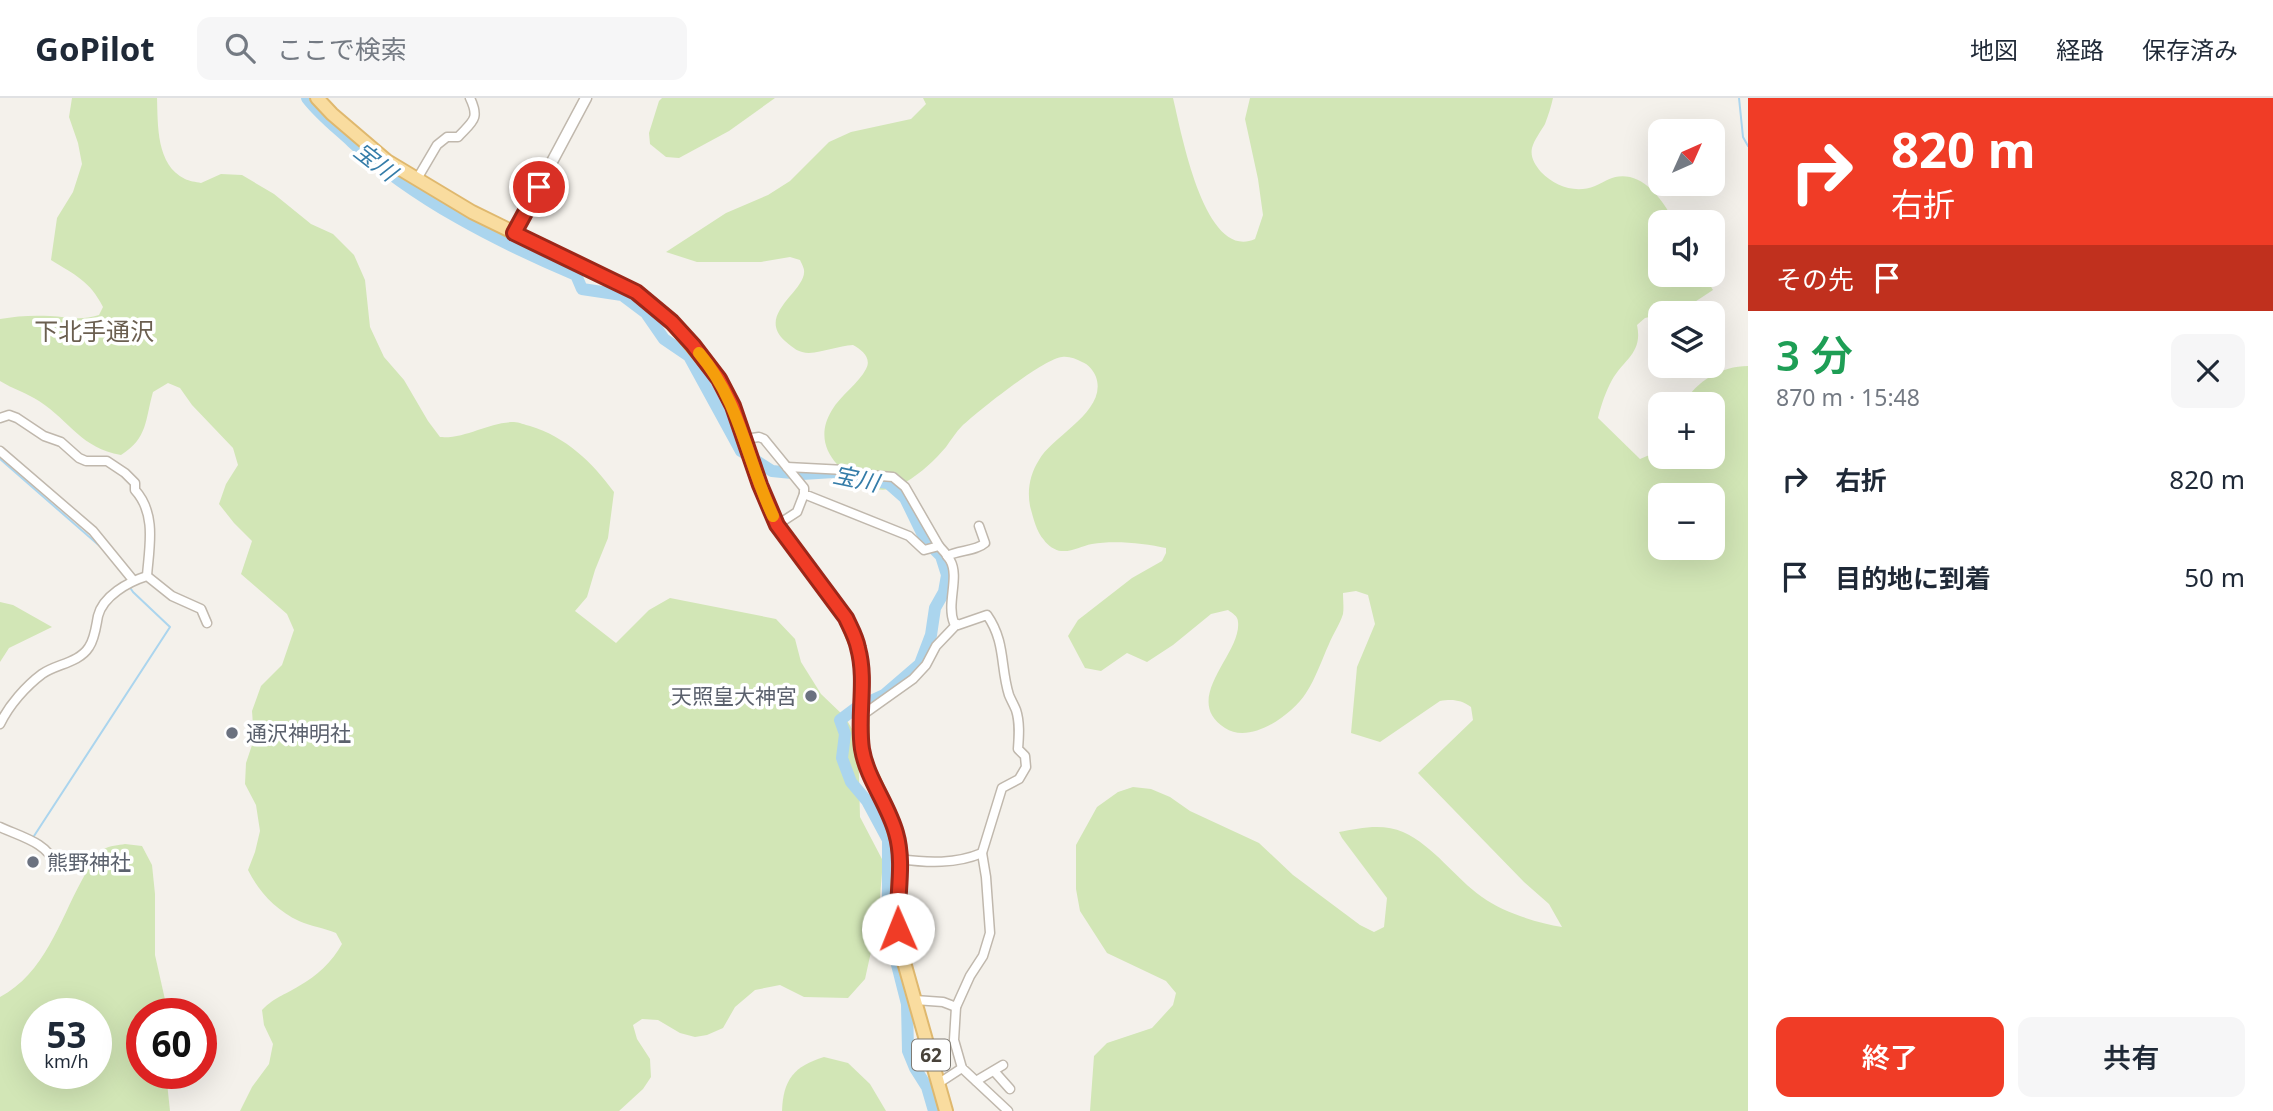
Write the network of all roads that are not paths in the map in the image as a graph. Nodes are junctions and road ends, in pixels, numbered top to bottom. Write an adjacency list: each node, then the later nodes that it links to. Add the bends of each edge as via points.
1 (317, 98): 4 (main road, 62, via 387,160)
2 (470, 98): 4 (street, via 476,114 458,137 447,137 437,145)
3 (586, 98): 5 (street)
4 (417, 179): 5 (main road, 62)
5 (514, 233): 7 (main road, 62, via 649,301 719,379)
6 (0, 418): 15 (street, via 17,418 86,461 107,461 135,483 151,536)
7 (746, 443): 9 (street, via 764,439); 11 (main road, 62)
8 (0, 451): 16 (street, via 93,531)
9 (790, 471): 10 (street); 13 (street, via 845,470 893,477 905,487)
10 (804, 494): 11 (street, via 797,512); 13 (street, via 909,536 924,550)
11 (777, 525): 19 (main road, 62, via 849,625 858,648)
12 (979, 526): 14 (street, via 985,543 981,548)
13 (935, 547): 14 (street)
14 (947, 556): 18 (street, via 953,575 951,614)
15 (147, 576): 16 (street); 17 (street, via 172,596 201,609)
16 (133, 580): 20 (street, via 99,612 88,649 43,674 10,706)
17 (207, 623)
18 (957, 624): 19 (street, via 913,679); 22 (street, via 987,615 996,628 1017,712 1018,749 1025,756 1026,767 1018,779 1002,788)
19 (861, 708): 23 (main road, 62, via 865,760 895,831)
20 (0, 724)
21 (0, 827): 24 (street, via 45,849)
22 (982, 853): 23 (street, via 940,862); 26 (street, via 990,933)
23 (900, 859): 25 (main road, 62, via 898,929)
24 (55, 865)
25 (915, 1000): 26 (street); 31 (main road, 62)
26 (956, 1007): 28 (street, via 954,1040)
27 (1003, 1065): 29 (street)
28 (962, 1068): 30 (street); 31 (street)
29 (994, 1070): 30 (street); 32 (street)
30 (976, 1081): 34 (street)
31 (939, 1083): 33 (main road, 62)
32 (1010, 1089)
33 (946, 1111)
34 (1008, 1111)

